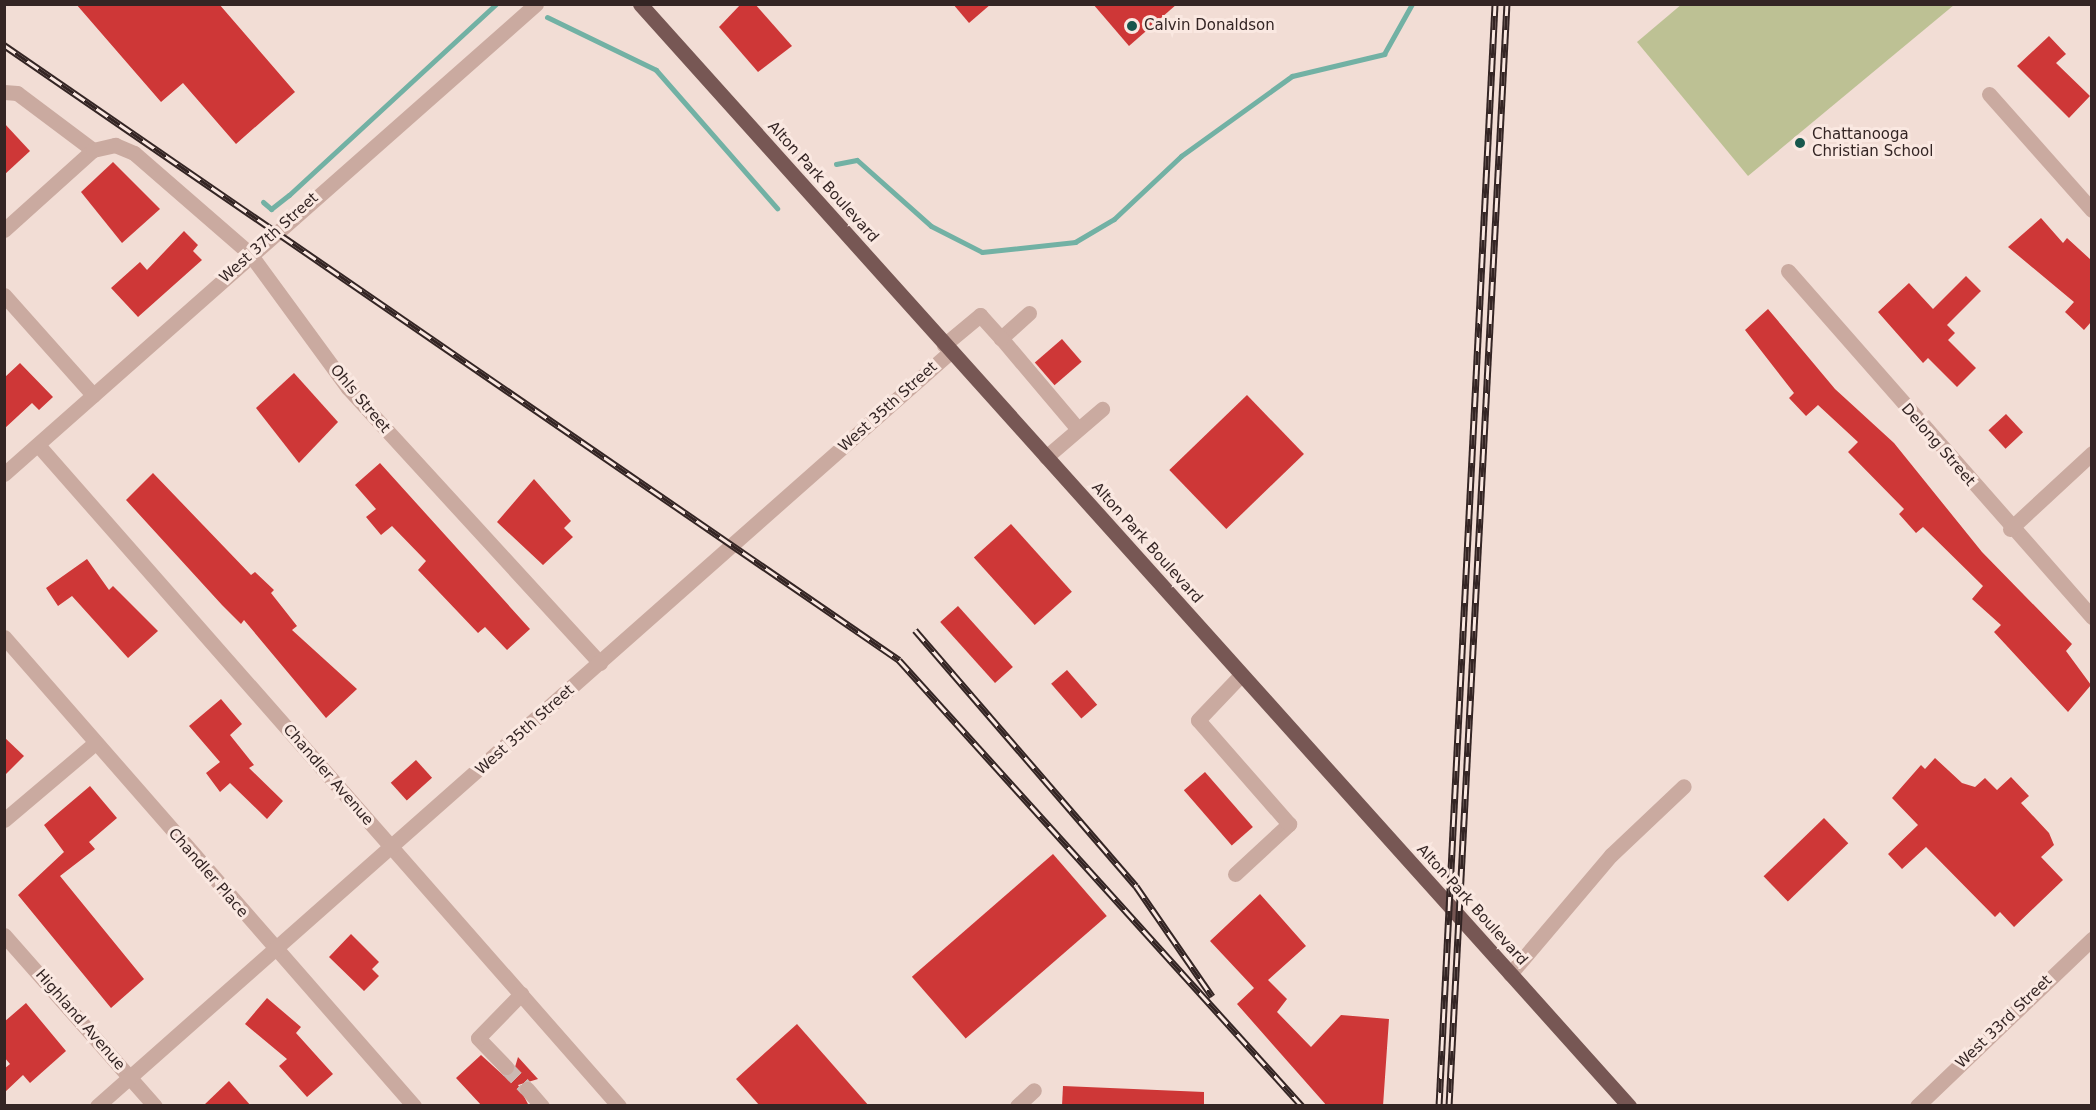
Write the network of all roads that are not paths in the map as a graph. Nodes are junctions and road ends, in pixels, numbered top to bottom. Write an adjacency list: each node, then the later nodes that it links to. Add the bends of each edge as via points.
1 (536, 4): 8 (street, West 37th Street)
2 (640, 4): 13 (main road, Alton Park Boulevard)
3 (4, 92): 5 (street, via 17,93)
4 (1989, 94): 6 (street)
5 (93, 150): 7 (street); 8 (street, Ohls Street, via 115,145 149,164)
6 (2091, 210)
7 (4, 230)
8 (250, 254): 14 (street, West 37th Street); 24 (street, Ohls Street, via 348,388)
9 (1788, 271): 21 (street, Delong Street)
10 (4, 295): 14 (street)
11 (1029, 313): 12 (street)
12 (1001, 338): 13 (street, West 35th Street, via 980,315); 16 (street)
13 (947, 348): 19 (main road, Alton Park Boulevard); 24 (street, West 35th Street)
14 (93, 395): 17 (street, West 37th Street)
15 (1102, 409): 16 (street)
16 (1078, 429): 19 (street)
17 (38, 445): 20 (street, West 37th Street); 29 (street, Chandler Avenue)
18 (2091, 453): 21 (street)
19 (1046, 457): 25 (main road, Alton Park Boulevard)
20 (4, 474)
21 (2010, 529): 22 (street, Delong Street)
22 (2091, 617)
23 (4, 637): 26 (street, Chandler Place)
24 (600, 663): 29 (street, West 35th Street)
25 (1241, 675): 30 (street, via 1198,720 1288,824); 34 (main road, Alton Park Boulevard)
26 (94, 744): 28 (street); 33 (street, Chandler Place)
27 (1684, 786): 34 (street, via 1611,855)
28 (4, 820)
29 (392, 848): 33 (street, West 35th Street); 35 (street, Chandler Avenue)
30 (1235, 873)
31 (4, 935): 37 (street, Highland Avenue)
32 (2091, 939): 47 (street, West 33rd Street)
33 (275, 949): 37 (street, West 35th Street); 43 (street, Chandler Place)
34 (1510, 974): 46 (main road, Alton Park Boulevard)
35 (521, 994): 36 (street, via 478,1038); 40 (street, Chandler Avenue)
36 (506, 1067)
37 (129, 1077): 41 (street, West 35th Street); 42 (street, Highland Avenue)
38 (527, 1089): 44 (street)
39 (1034, 1090): 45 (street)
40 (618, 1105)
41 (97, 1106)
42 (155, 1106)
43 (414, 1106)
44 (542, 1106)
45 (1017, 1106)
46 (1629, 1106)
47 (1917, 1106)

